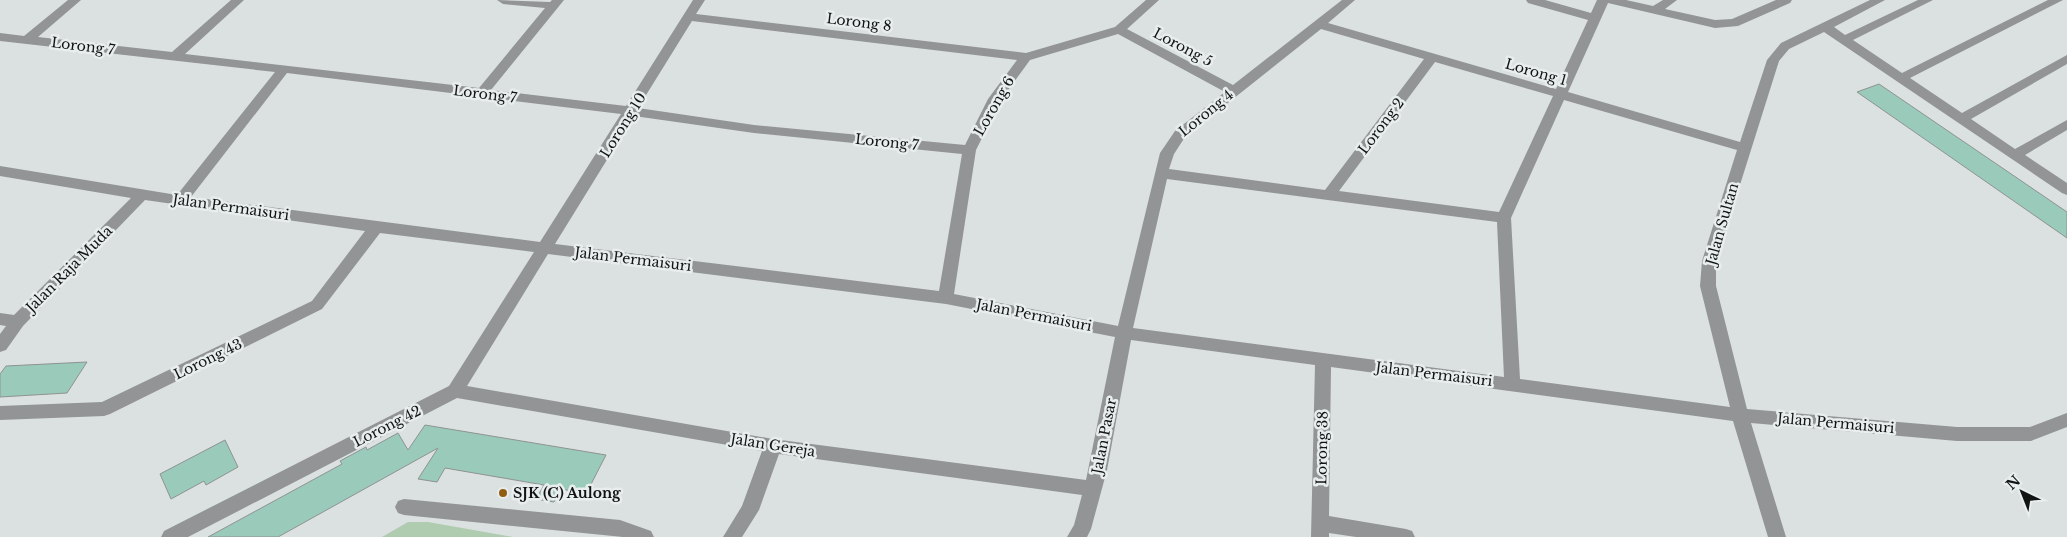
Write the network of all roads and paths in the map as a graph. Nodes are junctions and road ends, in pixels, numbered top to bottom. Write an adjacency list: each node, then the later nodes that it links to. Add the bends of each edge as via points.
1 (75, 0): 24 (street)
2 (238, 0): 26 (street)
3 (503, 0): 15 (street)
4 (700, 0): 18 (street, Lorong 10)
5 (1153, 0): 22 (street)
6 (1348, 0): 20 (street, Lorong 4)
7 (1532, 0): 19 (street)
8 (1603, 0): 19 (street)
9 (1610, 0): 17 (street)
10 (1671, 0): 17 (street)
11 (1786, 0): 17 (street, via 1725,25)
12 (1879, 0): 21 (street, Jalan Sultan)
13 (1927, 0): 25 (street)
14 (2053, 1): 16 (street); 31 (street)
15 (556, 3): 33 (street)
16 (2067, 4)
17 (1654, 11)
18 (690, 18): 27 (street, Lorong 8); 35 (street, Lorong 10)
19 (1595, 18): 34 (street)
20 (1318, 24): 28 (street, Lorong 1); 32 (street, Lorong 4)
21 (1824, 26): 25 (street); 38 (street, Jalan Sultan, via 1785,46 1773,60)
22 (1118, 30): 27 (street); 32 (street, Lorong 5)
23 (0, 37): 24 (street, Lorong 7)
24 (27, 40): 26 (street, Lorong 7)
25 (1844, 40): 31 (street)
26 (174, 57): 30 (street, Lorong 7)
27 (1026, 57): 39 (street, Lorong 6, via 995,99)
28 (1432, 57): 34 (street, Lorong 1); 45 (street, Lorong 2)
29 (2067, 59): 36 (street)
30 (284, 69): 33 (street, Lorong 7); 46 (street)
31 (1901, 78): 36 (street)
32 (1234, 90): 42 (street, Lorong 4, via 1180,134 1167,153)
33 (481, 94): 35 (street, Lorong 7)
34 (1560, 94): 38 (street, Lorong 1); 47 (street)
35 (631, 111): 39 (street, Lorong 7, via 754,129); 49 (street, Lorong 10)
36 (1961, 118): 40 (street)
37 (2067, 124): 40 (street)
38 (1745, 148): 59 (street, Jalan Sultan, via 1707,274)
39 (970, 150): 50 (street, Lorong 6)
40 (2015, 155): 43 (street)
41 (0, 170): 44 (street, Jalan Permaisuri)
42 (1160, 173): 45 (street); 53 (street, Lorong 4)
43 (2067, 190)
44 (142, 195): 46 (street, Jalan Permaisuri); 52 (street, Jalan Raja Muda)
45 (1329, 195): 47 (street)
46 (181, 200): 48 (street, Jalan Permaisuri)
47 (1504, 218): 56 (street)
48 (376, 227): 49 (street, Jalan Permaisuri); 58 (street, Lorong 43, via 317,305 104,409)
49 (544, 248): 50 (street, Jalan Permaisuri); 57 (street)
50 (946, 298): 53 (street, Jalan Permaisuri)
51 (0, 319): 52 (street)
52 (17, 322): 54 (street, Jalan Raja Muda)
53 (1124, 333): 55 (street, Jalan Permaisuri); 62 (street, Jalan Pasar)
54 (0, 346)
55 (1323, 360): 56 (street, Jalan Permaisuri); 64 (street, Lorong 38)
56 (1512, 384): 59 (street, Jalan Permaisuri)
57 (455, 391): 61 (street, Jalan Gereja); 65 (street, Lorong 42)
58 (0, 413)
59 (1740, 415): 60 (street, Jalan Permaisuri, via 1957,434 2031,434); 70 (street, Jalan Sultan)
60 (2067, 420)
61 (773, 446): 62 (street, Jalan Gereja); 67 (street, via 750,510)
62 (1093, 489): 68 (street, Jalan Pasar, via 1082,529)
63 (404, 507): 66 (street, via 620,528)
64 (1320, 530): 69 (street)
65 (170, 537)
66 (646, 537)
67 (732, 537)
68 (1076, 537)
69 (1406, 537)
70 (1777, 537)

